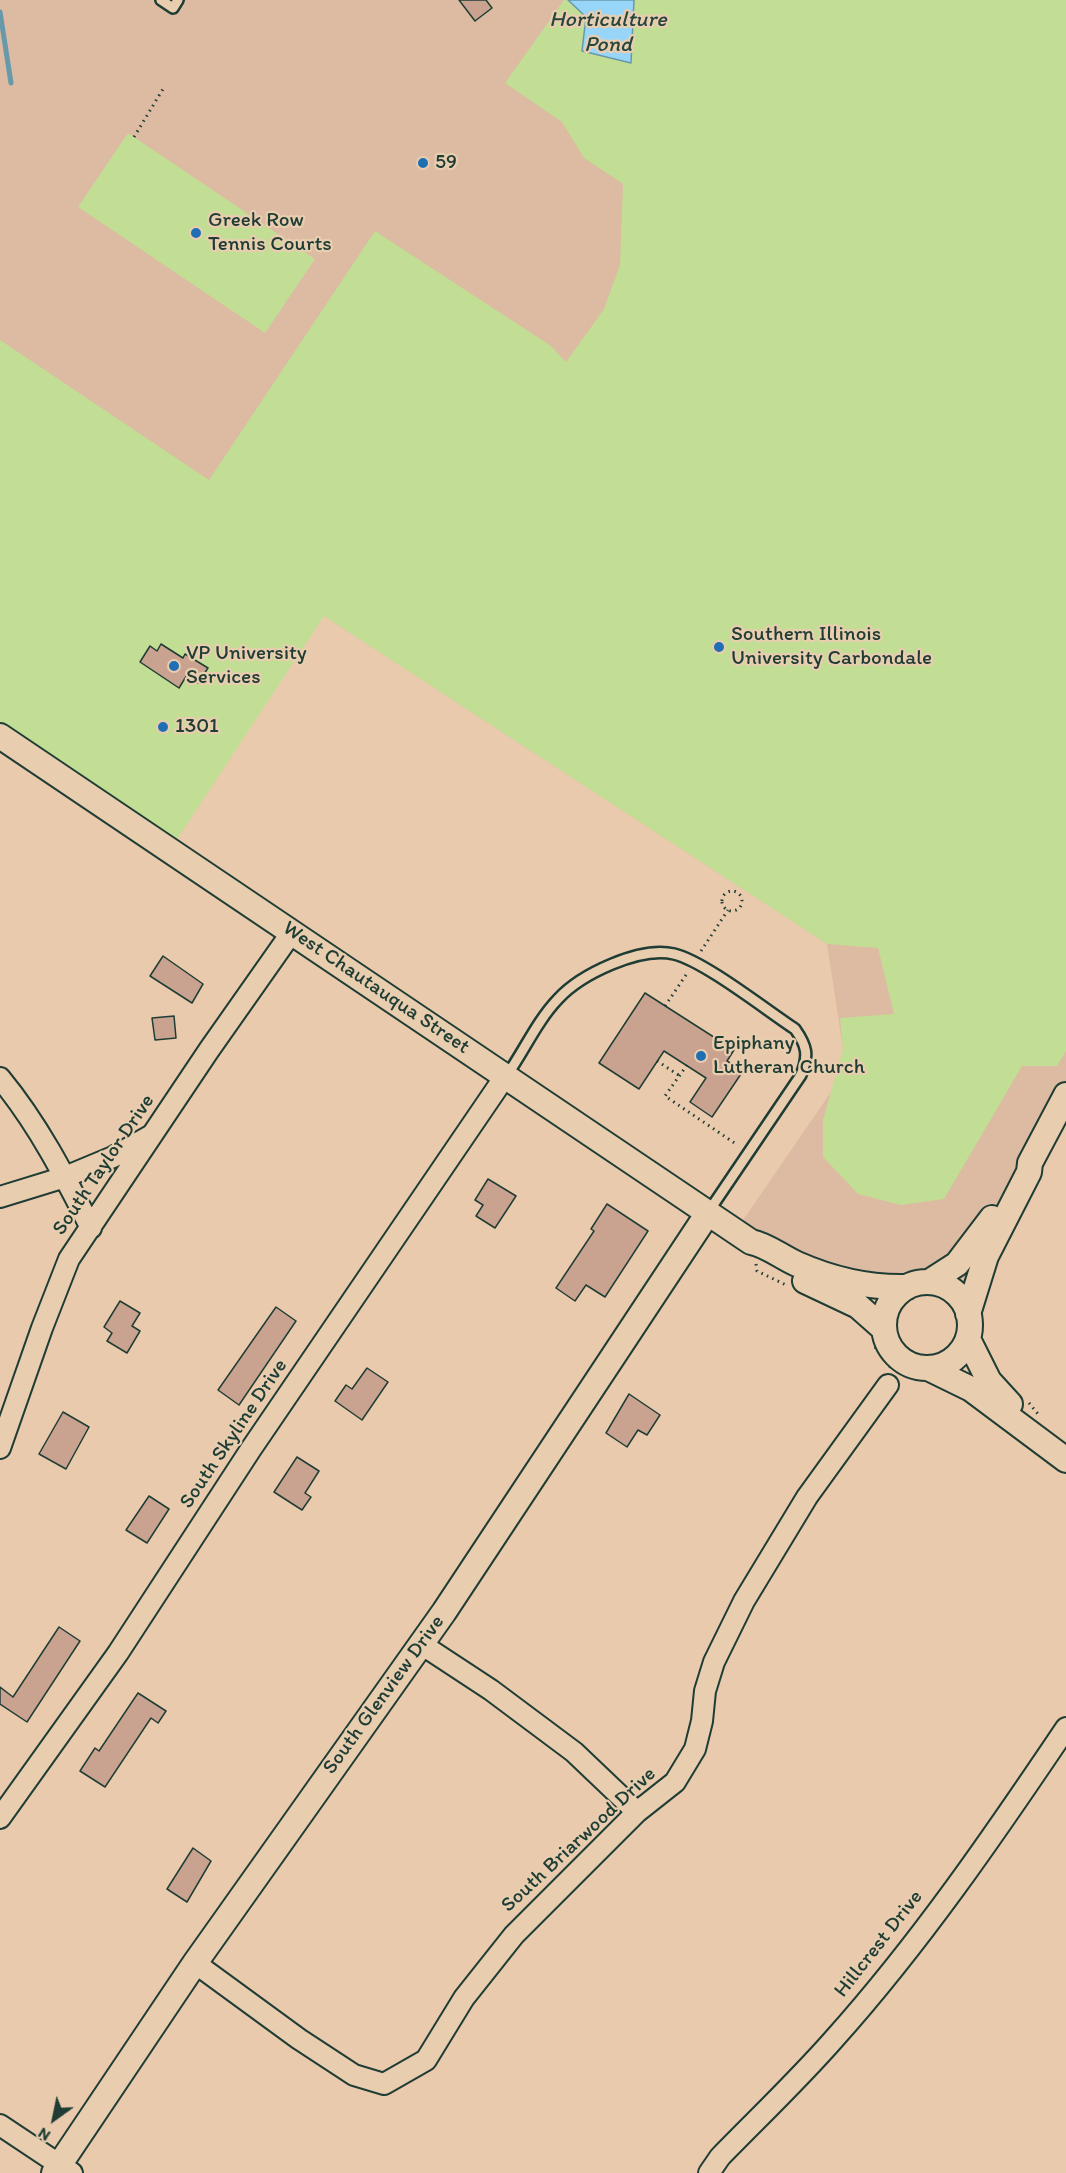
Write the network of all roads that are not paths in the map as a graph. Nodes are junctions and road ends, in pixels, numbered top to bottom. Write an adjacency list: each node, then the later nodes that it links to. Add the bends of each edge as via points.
1 (161, 0): 2 (lane)
2 (175, 4)
3 (0, 736): 4 (street, West Chautauqua Street)
4 (292, 932): 5 (street, West Chautauqua Street); 8 (street, South Taylor Drive)
5 (506, 1075): 12 (street, West Chautauqua Street); 12 (lane, via 559,997 605,966 650,954 674,954 694,963 795,1029 807,1051 801,1074); 27 (street, South Skyline Drive, via 251,1449 118,1653)
6 (0, 1078): 10 (street, via 24,1107)
7 (1066, 1095): 9 (street)
8 (153, 1135): 10 (street); 13 (street, South Taylor Drive)
9 (1030, 1163): 15 (street, via 1022,1169 964,1257 948,1272); 16 (street, via 986,1256)
10 (65, 1177): 11 (street); 13 (street)
11 (0, 1197)
12 (708, 1213): 14 (street, West Chautauqua Street); 24 (street, South Glenview Drive)
13 (91, 1228): 21 (street, South Taylor Drive, via 69,1259)
14 (750, 1242): 15 (street, West Chautauqua Street, via 829,1276 879,1286); 17 (street, West Chautauqua Street, via 756,1252 779,1266 858,1306)
15 (918, 1285): 16 (street, West Chautauqua Street, via 953,1291); 17 (street, via 890,1302)
16 (968, 1314): 18 (street)
17 (884, 1329): 19 (street, West Chautauqua Street, via 888,1345 899,1358 913,1367)
18 (968, 1339): 19 (street, via 953,1359); 22 (street, via 982,1371 997,1391)
19 (930, 1369): 23 (street, West Chautauqua Street, via 971,1389)
20 (888, 1384): 26 (street, South Briarwood Drive, via 807,1497 744,1601 714,1662 695,1749 675,1782)
21 (0, 1448)
22 (1066, 1448)
23 (1066, 1460)
24 (421, 1644): 26 (street, via 491,1689 574,1752); 28 (street, South Glenview Drive)
25 (1066, 1728): 31 (street, Hillcrest Drive, via 904,1954 835,2038)
26 (637, 1812): 28 (street, South Briarwood Drive, via 514,1935 464,1998 426,2060 384,2084 354,2075)
27 (0, 1818)
28 (195, 1963): 30 (street, South Glenview Drive)
29 (0, 2125): 30 (street)
30 (61, 2170)
31 (709, 2173)

